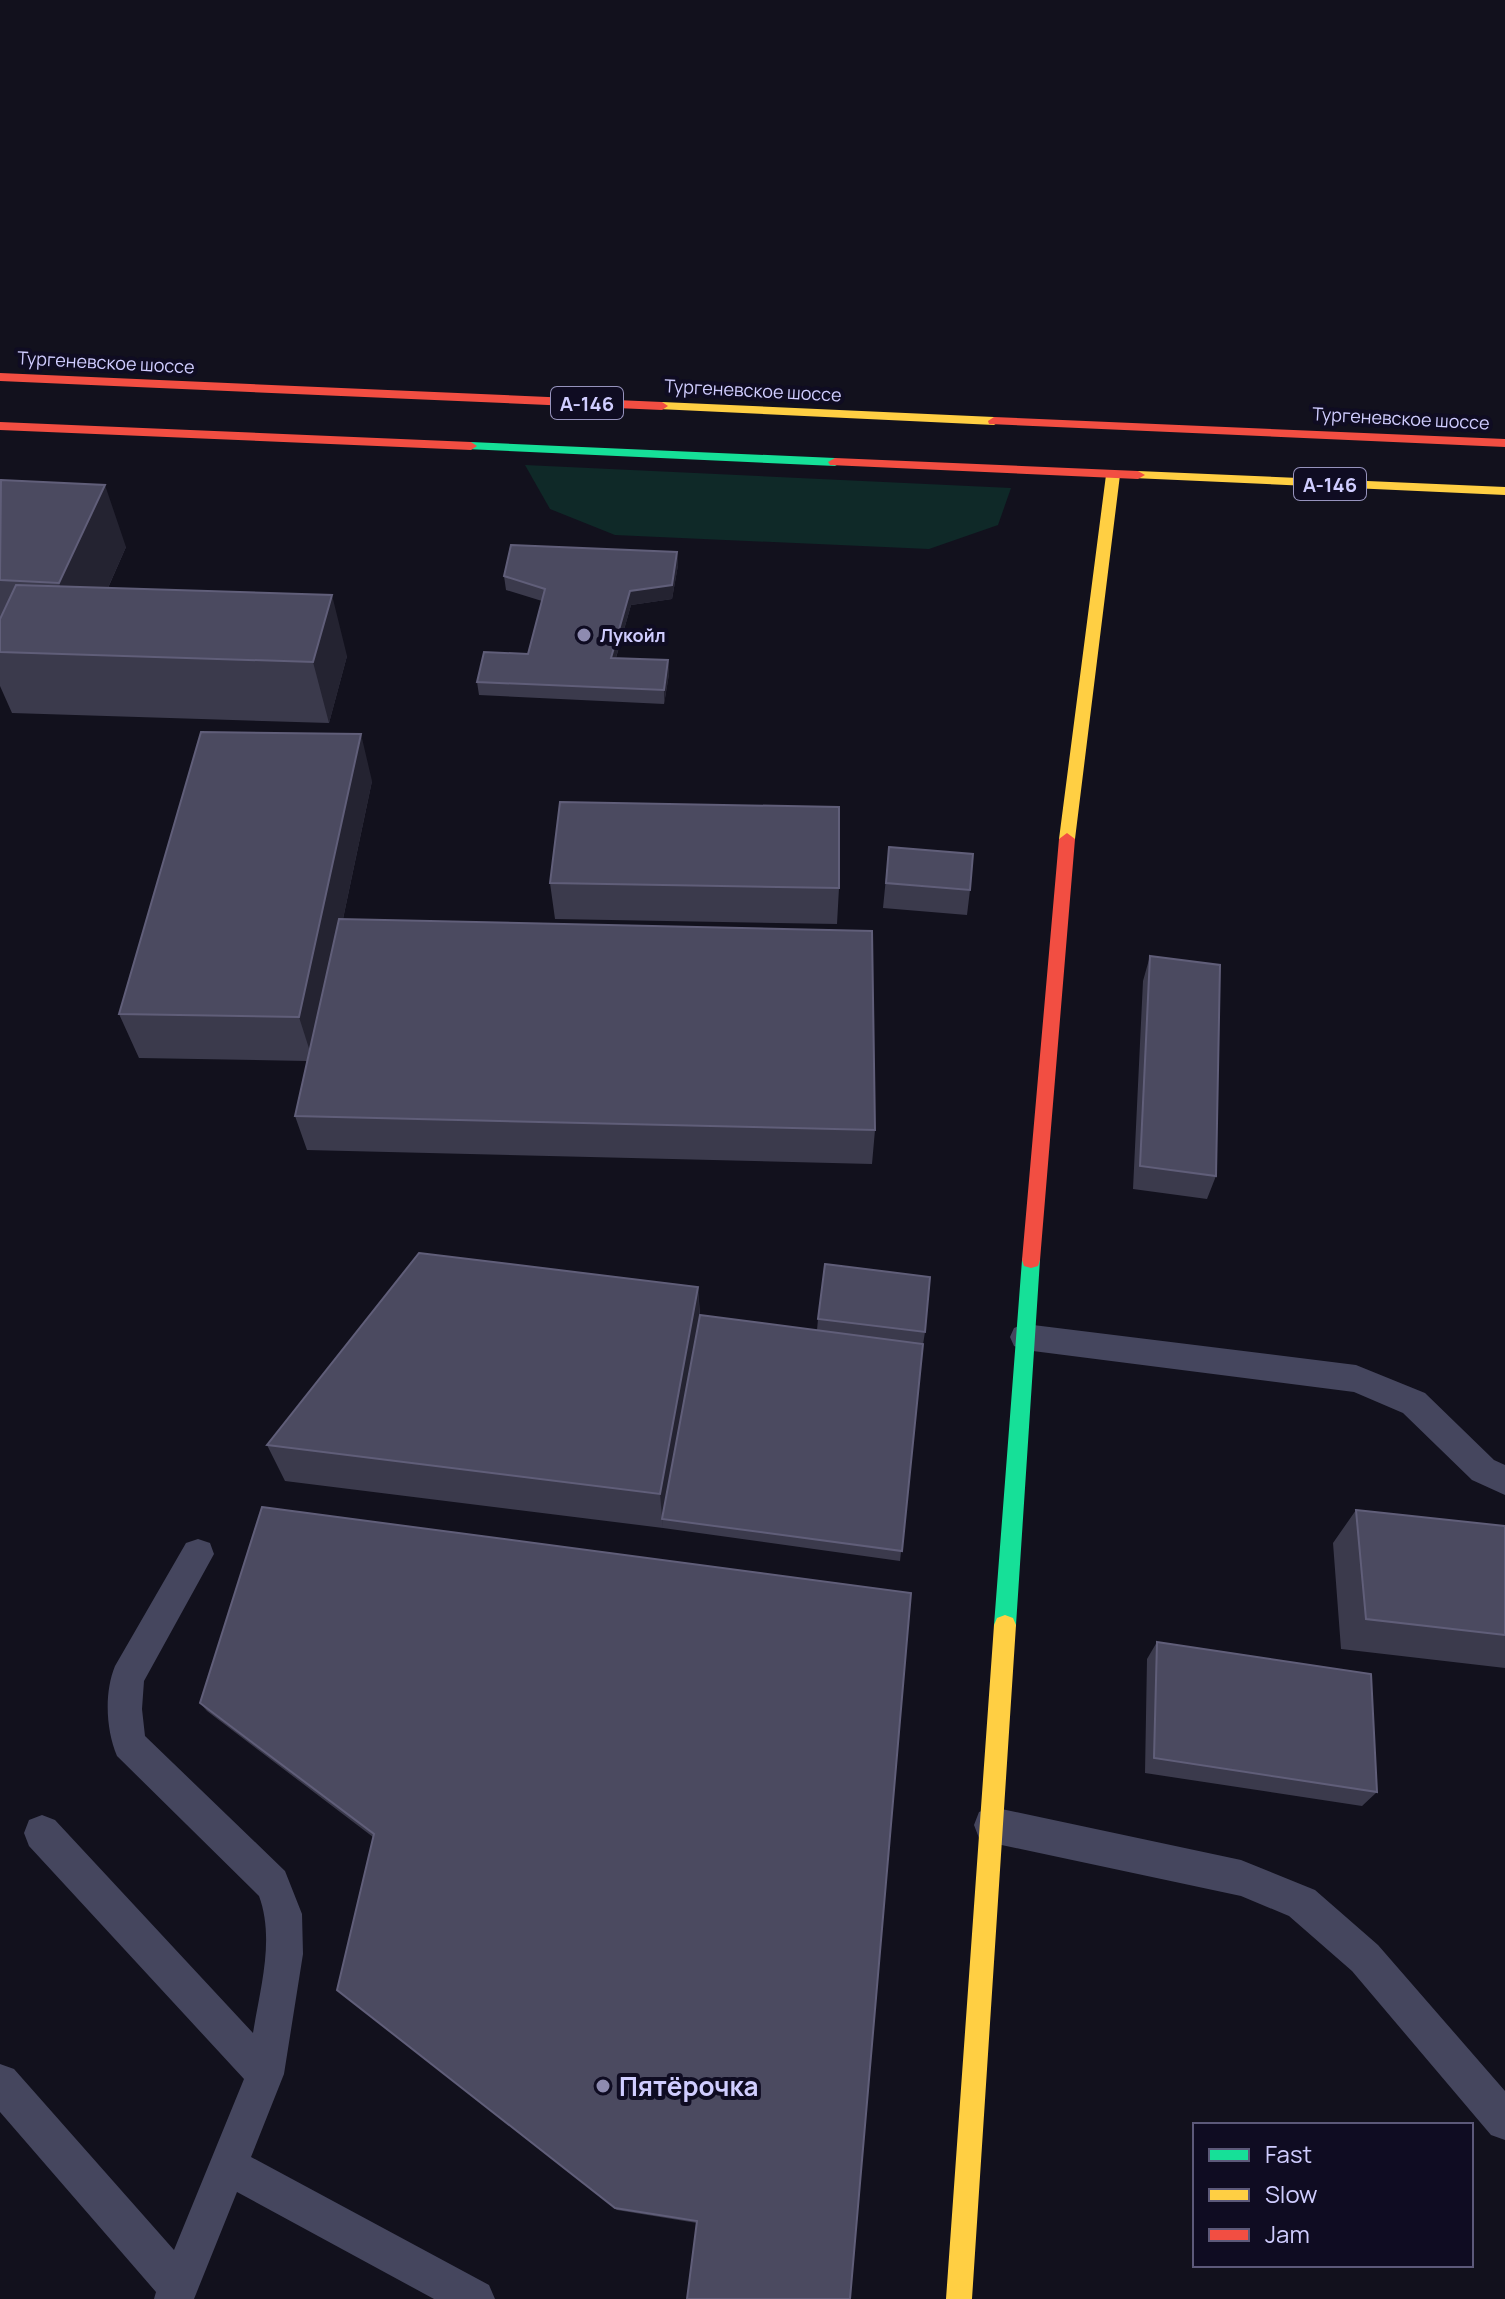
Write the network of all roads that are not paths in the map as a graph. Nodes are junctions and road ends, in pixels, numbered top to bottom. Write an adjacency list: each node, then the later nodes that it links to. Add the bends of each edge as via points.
1 (0, 377): 3 (main road, Тургеневское шоссе / А-146)
2 (0, 426): 4 (main road, А-146)
3 (1505, 443)
4 (1113, 475): 5 (main road, А-146); 6 (main road, via 1068,822)
5 (1505, 491)
6 (1025, 1337): 7 (lane, via 1356,1379 1414,1403 1483,1470); 9 (main road)
7 (1505, 1480)
8 (198, 1554): 11 (lane, via 127,1678 129,1744 272,1884 284,1914 284,1954)
9 (992, 1825): 13 (lane, via 1241,1878 1302,1903 1365,1958); 17 (main road)
10 (42, 1833): 11 (lane)
11 (265, 2074): 14 (lane)
12 (0, 2083): 15 (lane)
13 (1505, 2121)
14 (228, 2166): 15 (lane); 16 (lane)
15 (176, 2293)
16 (475, 2299)
17 (959, 2299)

